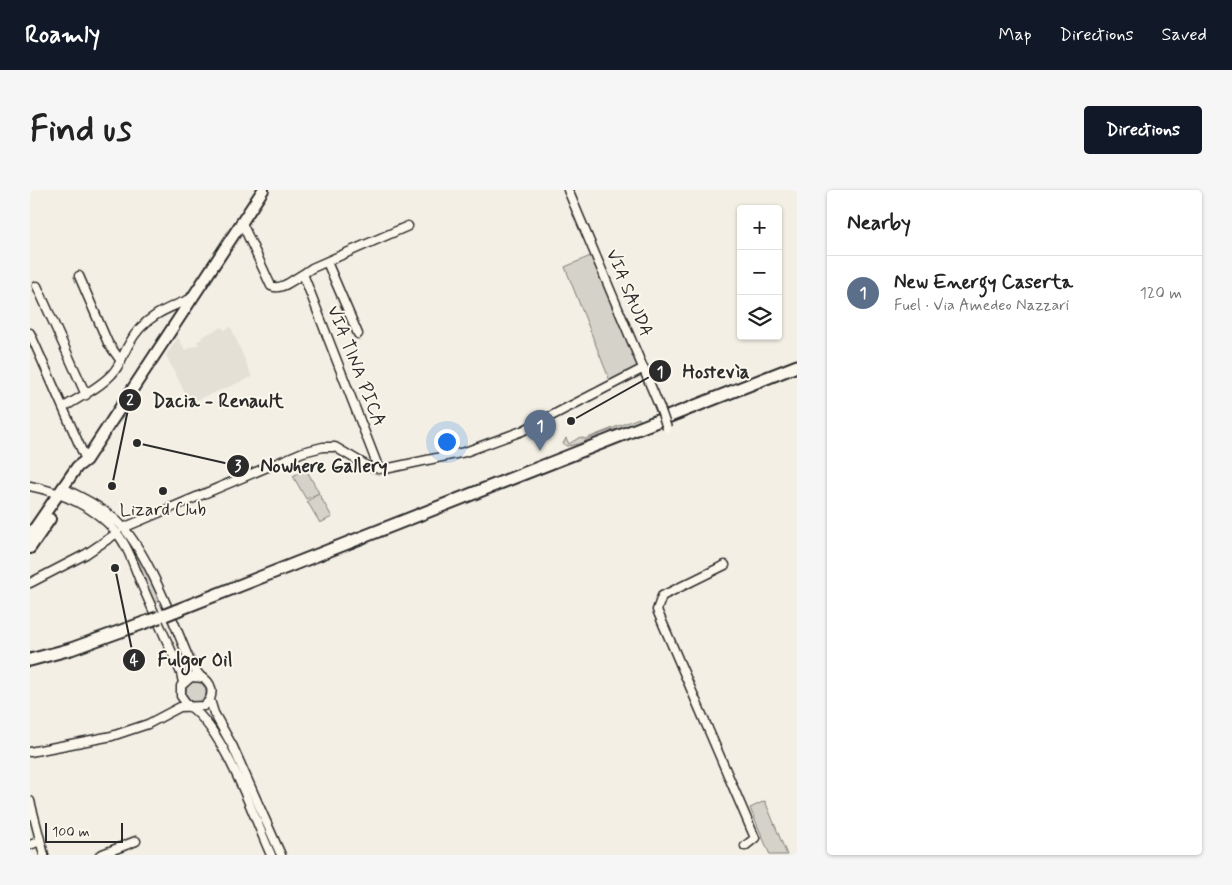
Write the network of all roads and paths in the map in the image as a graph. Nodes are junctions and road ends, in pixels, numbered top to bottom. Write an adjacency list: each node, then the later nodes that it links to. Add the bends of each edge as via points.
1 (263, 190): 3 (main road)
2 (568, 190): 14 (street, VIA SAUDA)
3 (242, 224): 6 (street, via 271,286 282,287); 9 (main road)
4 (408, 226): 5 (street)
5 (327, 262): 6 (street); 11 (street)
6 (303, 274): 19 (street, VIA TINA PICA)
7 (79, 276): 12 (street, via 108,342)
8 (37, 286): 15 (street)
9 (194, 297): 12 (street, via 146,320); 18 (main road)
10 (30, 333): 16 (street)
11 (358, 334)
12 (120, 361): 15 (street, via 112,375)
13 (797, 366): 27 (highway, via 162,616)
14 (644, 368): 17 (street, VIA SAUDA, bridge); 19 (street, via 498,441 404,466)
15 (86, 395): 16 (street)
16 (64, 407): 18 (street)
17 (667, 428)
18 (85, 462): 21 (main road)
19 (379, 469): 22 (street, via 358,462 335,447 323,447 303,452)
20 (30, 486): 21 (street)
21 (64, 493): 22 (street); 23 (main road); 24 (main road)
22 (120, 530): 26 (street, via 92,550); 28 (street, via 143,557 192,666); 29 (street)
23 (30, 535)
24 (30, 548)
25 (725, 565): 39 (street, via 662,596 657,610 755,838)
26 (30, 583)
27 (34, 661)
28 (201, 677): 29 (street, via 191,677); 31 (street, via 210,685)
29 (183, 683): 30 (street)
30 (181, 696): 32 (street); 33 (street)
31 (210, 700): 32 (street, via 204,706); 43 (street)
32 (190, 707): 33 (street); 42 (street, via 204,718 220,742)
33 (174, 709): 34 (street, via 148,724 124,732)
34 (30, 752)
35 (30, 801): 37 (street)
36 (136, 840): 41 (street)
37 (40, 841): 38 (street); 40 (street)
38 (30, 845)
39 (745, 846)
40 (44, 855)
41 (100, 855)
42 (271, 855)
43 (281, 855)

